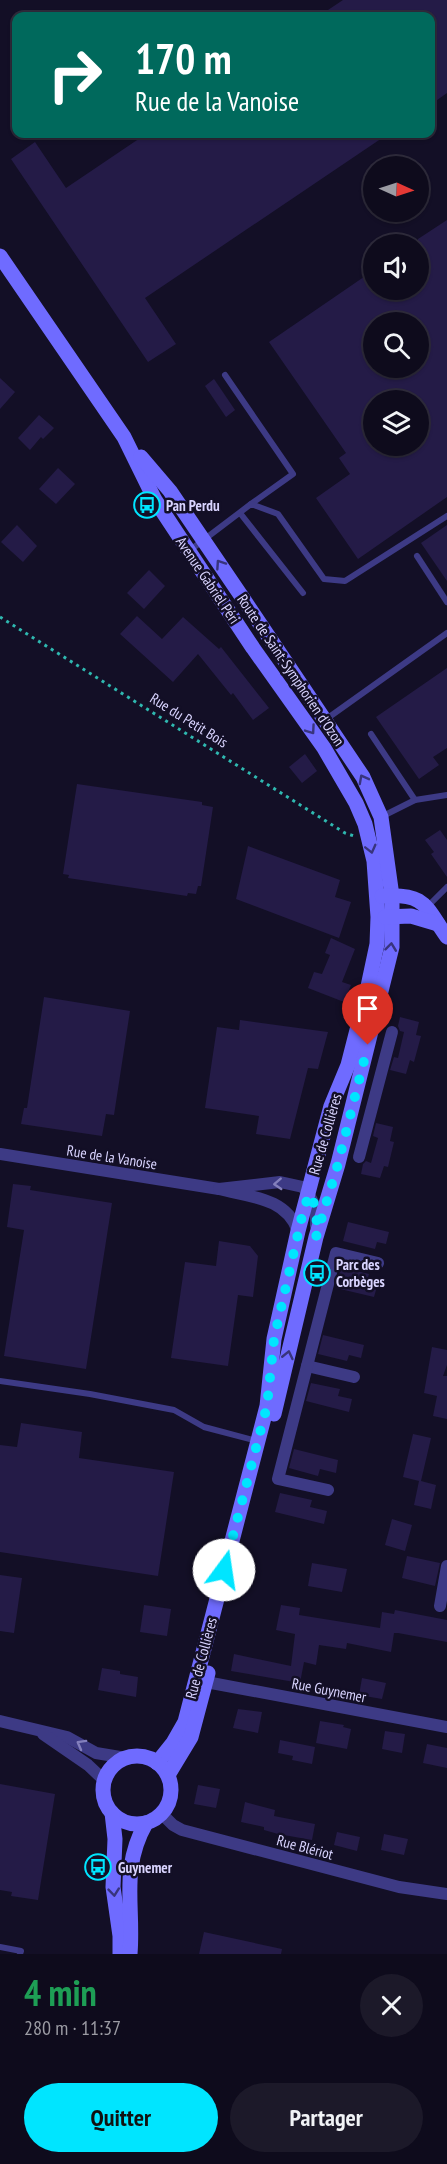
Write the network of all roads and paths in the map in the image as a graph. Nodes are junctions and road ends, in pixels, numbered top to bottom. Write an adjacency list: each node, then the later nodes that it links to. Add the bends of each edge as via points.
1 (0, 256): 3 (main road, Avenue Gabriel Péri)
2 (225, 375): 4 (lane, via 293,474)
3 (124, 437): 7 (main road, Route de Saint-Symphorien d'Ozon, via 170,491); 8 (main road, Avenue Gabriel Péri, via 155,500)
4 (251, 504): 5 (lane); 6 (lane, via 278,514 324,579 345,581)
5 (240, 513): 7 (lane); 10 (lane)
6 (447, 516)
7 (203, 539): 8 (lane); 14 (main road, Route de Saint-Symphorien d'Ozon, one-way to 7)
8 (189, 551): 15 (main road, Avenue Gabriel Péri)
9 (417, 556): 11 (lane)
10 (303, 593)
11 (447, 602)
12 (0, 617): 21 (path, Rue du Petit Bois, via 345,833 353,836)
13 (447, 633): 16 (lane)
14 (269, 636): 15 (main road); 16 (main road, Route de Saint-Symphorien d'Ozon)
15 (253, 648): 21 (main road, Avenue Gabriel Péri, one-way to 21, via 324,748)
16 (325, 721): 20 (main road, Route de Saint-Symphorien d'Ozon, one-way to 16, via 363,777)
17 (371, 734): 19 (lane)
18 (447, 795): 19 (lane)
19 (416, 800): 20 (lane)
20 (381, 817): 21 (lane); 23 (main road, Route de Saint-Symphorien d'Ozon)
21 (366, 828): 23 (main road, Avenue Gabriel Péri, one-way to 23)
22 (447, 887): 24 (lane)
23 (385, 896): 24 (main road, via 413,898); 25 (main road, Route de Saint-Symphorien d'Ozon)
24 (428, 906): 26 (main road)
25 (386, 917): 26 (main road, via 411,916); 28 (main road, Rue de Collières, one-way to 25, via 393,947); 33 (main road, Rue de Collières, via 348,1065 331,1106)
26 (443, 931)
27 (392, 1032): 29 (street)
28 (357, 1091): 29 (street, Rue de Collières); 35 (main road, Rue de Collières)
29 (375, 1095): 31 (street)
30 (0, 1154): 32 (street, Rue de la Vanoise)
31 (359, 1157)
32 (219, 1189): 33 (street, Rue de la Vanoise, one-way to 32, via 303,1187 280,1182); 34 (street, Rue de la Vanoise, via 265,1199 287,1211)
33 (309, 1194): 34 (main road, Rue de Collières); 35 (street, via 317,1214)
34 (298, 1231): 42 (main road, Rue de Collières, via 274,1339 267,1406)
35 (316, 1237): 37 (main road, Rue de Collières)
36 (378, 1263): 38 (street, via 336,1253)
37 (300, 1303): 38 (street); 46 (main road, Rue de Collières, one-way to 37)
38 (321, 1309): 39 (street)
39 (307, 1366): 40 (street); 43 (street, via 278,1479)
40 (354, 1377)
41 (0, 1381): 42 (lane, via 174,1410 204,1427)
42 (258, 1441): 51 (main road, Rue de Collières, via 185,1722)
43 (328, 1490)
44 (447, 1566): 45 (street)
45 (440, 1606)
46 (206, 1682): 48 (street, Rue Guynemer); 51 (main road, Rue de Collières, via 191,1737)
47 (0, 1721): 49 (street)
48 (447, 1726)
49 (35, 1728): 50 (street, one-way to 49, via 96,1752 67,1737); 52 (street)
50 (126, 1758): 51 (main road, via 148,1758); 52 (main road, via 117,1763)
51 (162, 1769): 54 (main road, via 171,1795)
52 (105, 1781): 53 (main road, via 106,1803)
53 (112, 1813): 55 (main road, via 127,1823); 59 (main road, one-way to 59, via 113,1887)
54 (162, 1814): 55 (main road); 56 (street, Rue Blériot, via 182,1830 399,1887)
55 (146, 1823): 60 (main road, via 131,1857)
56 (447, 1894)
57 (0, 1947): 58 (lane, via 21,1951)
58 (20, 1954)
59 (120, 1954)
60 (130, 1954)

